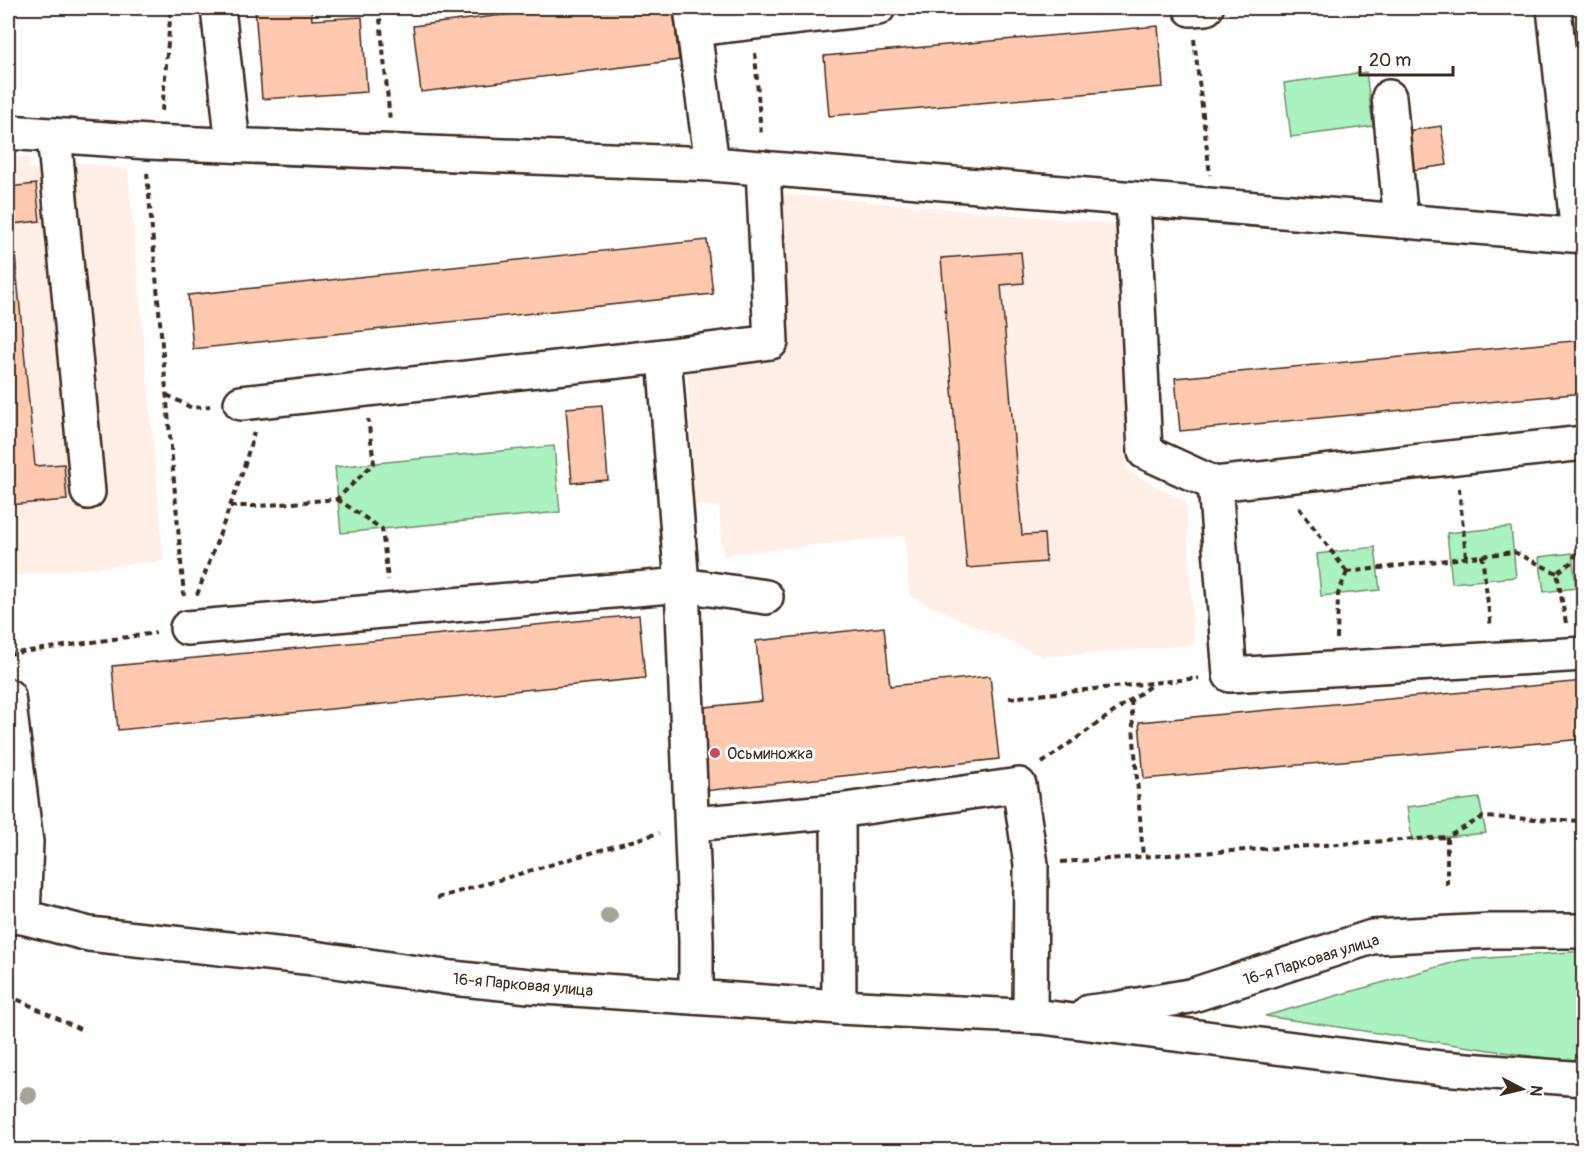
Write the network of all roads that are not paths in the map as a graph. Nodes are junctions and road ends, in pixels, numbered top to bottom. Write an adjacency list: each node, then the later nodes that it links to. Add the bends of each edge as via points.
1 (218, 8): 8 (main road)
2 (878, 8): 4 (main road, via 752,22)
3 (1554, 8): 13 (main road)
4 (692, 18): 9 (main road)
5 (1389, 97): 12 (main road)
6 (8, 132): 7 (main road)
7 (54, 135): 8 (main road); 18 (main road)
8 (233, 145): 9 (main road)
9 (712, 164): 10 (main road)
10 (763, 168): 11 (main road, via 1072,207); 14 (main road, via 771,342)
11 (1133, 199): 12 (main road); 17 (main road, via 1145,452)
12 (1401, 221): 13 (main road)
13 (1581, 235)
14 (664, 356): 15 (main road); 19 (main road)
15 (252, 401)
16 (1584, 443): 17 (main road)
17 (1215, 484): 22 (main road, via 1230,675)
18 (88, 492)
19 (682, 585): 20 (main road); 21 (main road); 25 (main road)
20 (766, 597)
21 (187, 628)
22 (1578, 655)
23 (8, 696): 26 (main road, via 26,842)
24 (838, 811): 25 (main road); 29 (main road); 30 (main road, via 1019,785 1031,864)
25 (692, 824): 28 (main road)
26 (15, 917): 28 (main road, 16-я Парковая улица, via 89,934 314,958 452,978)
27 (1584, 931): 30 (main road, 16-я Парковая улица, via 1372,937 1190,996)
28 (696, 997): 29 (main road, 16-я Парковая улица)
29 (838, 1007): 30 (main road, 16-я Парковая улица)
30 (1036, 1017): 31 (main road, 16-я Парковая улица, via 1441,1068)
31 (1584, 1079)

